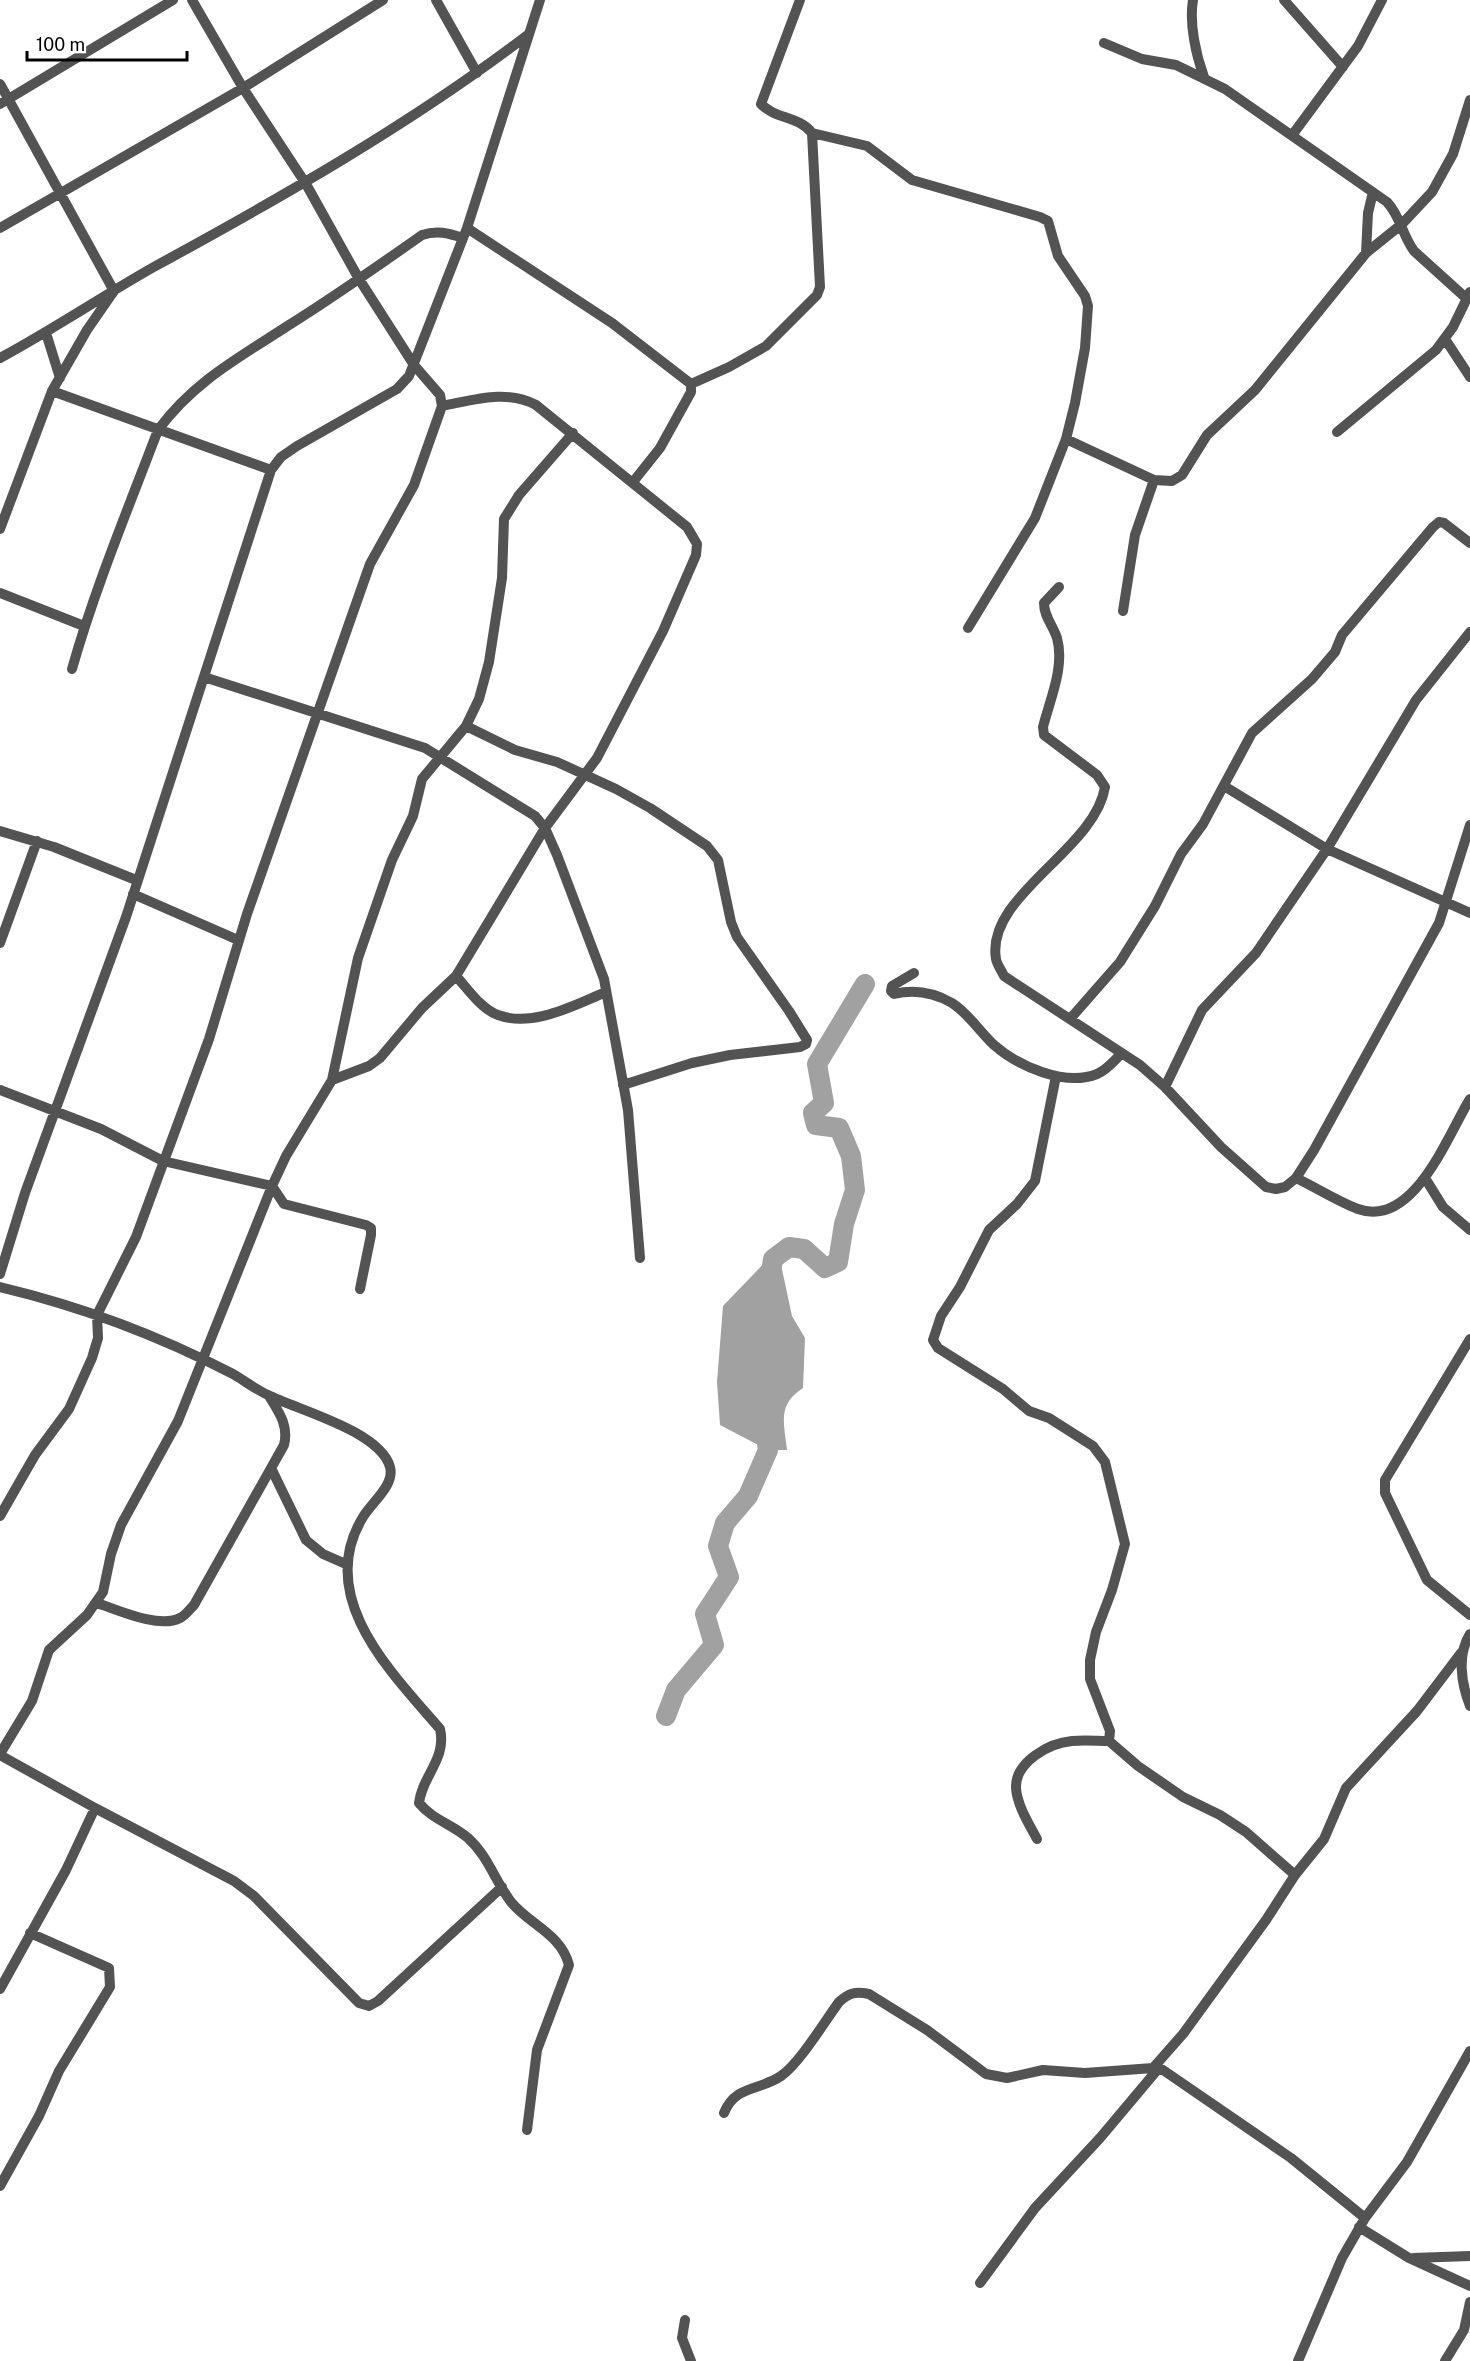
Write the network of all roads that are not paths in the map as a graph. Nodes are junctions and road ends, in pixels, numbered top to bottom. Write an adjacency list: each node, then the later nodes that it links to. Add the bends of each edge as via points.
1 (173, 0): 18 (street)
2 (192, 0): 16 (street)
3 (383, 0): 16 (street)
4 (436, 0): 13 (street)
5 (540, 0): 10 (street)
6 (801, 0): 19 (street, via 762,104 806,126)
7 (1193, 0): 14 (street, via 1197,59)
8 (1284, 0): 12 (street)
9 (1382, 0): 12 (street)
10 (529, 33): 13 (street); 26 (street)
11 (1104, 43): 14 (street)
12 (1343, 67): 20 (street)
13 (477, 73): 21 (street)
14 (1204, 77): 20 (street)
15 (0, 84): 18 (street)
16 (243, 88): 21 (street); 23 (street)
17 (1470, 100): 24 (street, via 1445,171 1432,192)
18 (4, 102): 23 (street)
19 (812, 133): 37 (street, via 820,287 817,295 766,346); 43 (street, via 867,146 912,180 1048,222 1058,256 1085,296 1089,312)
20 (1293, 134): 22 (street)
21 (306, 184): 28 (street); 29 (street)
22 (1373, 192): 24 (street, via 1396,212); 27 (street, via 1365,231)
23 (60, 194): 25 (street); 29 (street)
24 (1402, 224): 27 (street); 30 (street, via 1414,251)
25 (0, 228)
26 (465, 233): 28 (street, via 432,231 422,235); 34 (street); 37 (street, via 612,323)
27 (1366, 253): 45 (street, via 1256,390 1207,435 1182,475 1172,481)
28 (359, 279): 34 (street); 40 (street, via 234,358 195,389)
29 (114, 291): 31 (street); 36 (street)
30 (1468, 295): 32 (street)
31 (46, 333): 33 (street); 36 (street)
32 (1444, 339): 35 (street); 41 (street, via 1436,350)
33 (0, 358)
34 (414, 365): 39 (street, via 440,395); 44 (street, via 397,389 297,446)
35 (1470, 377)
36 (60, 378): 38 (street)
37 (691, 384): 46 (street, via 691,392 660,448)
38 (52, 391): 40 (street); 47 (street)
39 (442, 406): 42 (street, via 504,396 523,398); 57 (street, via 414,485 370,564)
40 (159, 430): 44 (street); 52 (street)
41 (1337, 432)
42 (573, 433): 46 (street); 58 (street, via 519,495 504,519 502,578 489,662)
43 (1066, 439): 45 (street); 53 (street, via 1035,518)
44 (271, 470): 56 (street)
45 (1154, 480): 51 (street, via 1135,535)
46 (633, 482): 60 (street, via 687,527 697,544 696,555 634,689)
47 (0, 529)
48 (1470, 543): 61 (street, via 1444,524 1439,522 1433,527 1342,635 1330,658 1252,733)
49 (1059, 587): 76 (street, via 1044,603 1044,613 1057,637 1059,656 1044,735 1097,775 1105,787 1094,820 1010,909 997,939 996,960 1004,976)
50 (0, 593): 52 (street)
51 (1123, 610)
52 (84, 626): 55 (street)
53 (968, 628)
54 (1470, 632): 66 (street, via 1416,700)
55 (72, 669)
56 (204, 676): 57 (street); 67 (street)
57 (318, 712): 59 (street); 71 (street)
58 (466, 726): 59 (street); 60 (street, via 515,750 557,762)
59 (440, 756): 63 (street, via 535,816); 79 (street, via 422,779 413,816 392,860 358,958)
60 (584, 775): 63 (street); 80 (street, via 650,808 707,846 718,860 737,937 807,1040 800,1047 692,1063)
61 (1224, 786): 66 (street); 76 (street, via 1120,962)
62 (1470, 825): 69 (street)
63 (545, 828): 74 (street); 75 (street)
64 (0, 831): 65 (street)
65 (37, 841): 67 (street); 72 (street)
66 (1327, 849): 69 (street); 81 (street, via 1256,953 1202,1010)
67 (136, 880): 68 (street)
68 (133, 894): 71 (street); 84 (street)
69 (1445, 900): 70 (street); 86 (street, via 1438,923 1405,989)
70 (1470, 914)
71 (238, 940): 85 (street, via 209,1039)
72 (0, 944)
73 (914, 973): 78 (street, via 892,986 891,991 923,992 949,1001 1000,1050)
74 (456, 976): 75 (street, via 497,1015 515,1018 552,1014); 79 (street, via 422,1008 380,1058)
75 (606, 992): 80 (street)
76 (1070, 1019): 77 (street)
77 (1121, 1054): 78 (street, via 1096,1074); 81 (street)
78 (1056, 1076): 106 (street, via 1035,1181 989,1230 941,1316 933,1340 938,1348 1003,1389 1029,1411 1049,1418 1093,1446 1105,1462 1125,1544 1090,1660 1090,1679 1110,1731)
79 (332, 1080): 88 (street)
80 (623, 1085): 90 (street)
81 (1166, 1087): 86 (street, via 1221,1148 1266,1187 1285,1187)
82 (0, 1090): 84 (street)
83 (1470, 1099): 87 (street)
84 (55, 1110): 85 (street, via 133,1143); 91 (street)
85 (163, 1161): 88 (street); 94 (street, via 136,1237)
86 (1296, 1178): 87 (street, via 1360,1210 1383,1210 1404,1200)
87 (1425, 1178): 89 (street, via 1443,1207)
88 (272, 1186): 93 (street, via 284,1204 371,1228); 96 (street)
89 (1470, 1230)
90 (640, 1258)
91 (0, 1274)
92 (0, 1287): 94 (street)
93 (360, 1289)
94 (97, 1315): 96 (street); 99 (street, via 99,1338 69,1408 35,1455)
95 (1470, 1339): 102 (street, via 1385,1480 1385,1493 1427,1580)
96 (202, 1359): 97 (street); 101 (street, via 178,1421 122,1525)
97 (269, 1396): 98 (street, via 287,1434); 100 (street, via 342,1426 387,1458 390,1480 362,1518)
98 (271, 1468): 100 (street, via 306,1540 322,1554); 101 (street, via 194,1605 180,1618 144,1619)
99 (0, 1516)
100 (348, 1565): 111 (street, via 351,1597 360,1627 383,1663 440,1729 441,1752 420,1791 419,1803 428,1814 465,1835 481,1850)
101 (97, 1603): 107 (street, via 49,1650 32,1701)
102 (1470, 1615)
103 (1470, 1634): 104 (street)
104 (1461, 1653): 105 (street); 110 (street, via 1417,1711 1346,1788 1324,1839)
105 (1470, 1706)
106 (1109, 1741): 109 (street, via 1070,1741 1040,1752 1020,1768 1016,1788 1023,1813); 110 (street, via 1183,1797 1246,1832)
107 (0, 1754): 108 (street)
108 (95, 1808): 111 (street, via 234,1881 254,1896 359,2003 369,2006); 112 (street)
109 (1037, 1839)
110 (1295, 1875): 115 (street)
111 (502, 1887): 117 (street, via 510,1901 565,1951 569,1965 537,2050)
112 (30, 1933): 113 (street); 118 (street, via 109,1968 110,1988 59,2072)
113 (0, 1989)
114 (1470, 2051): 119 (street, via 1407,2162)
115 (1155, 2068): 116 (street, via 1085,2073 1043,2070 996,2078 927,2030 869,1994 858,1992 849,1993 839,2002 780,2076 736,2094); 119 (street, via 1174,2075 1290,2158); 122 (street, via 1100,2138 1035,2208)
116 (724, 2113)
117 (527, 2130)
118 (0, 2186)
119 (1362, 2223): 121 (street); 127 (street, via 1342,2258)
120 (1470, 2256): 121 (street)
121 (1409, 2258): 123 (street)
122 (980, 2283)
123 (1470, 2286)
124 (1470, 2302): 128 (street, via 1464,2331)
125 (685, 2320): 126 (street, via 682,2338)
126 (691, 2361)
127 (1298, 2361)
128 (1444, 2361)

